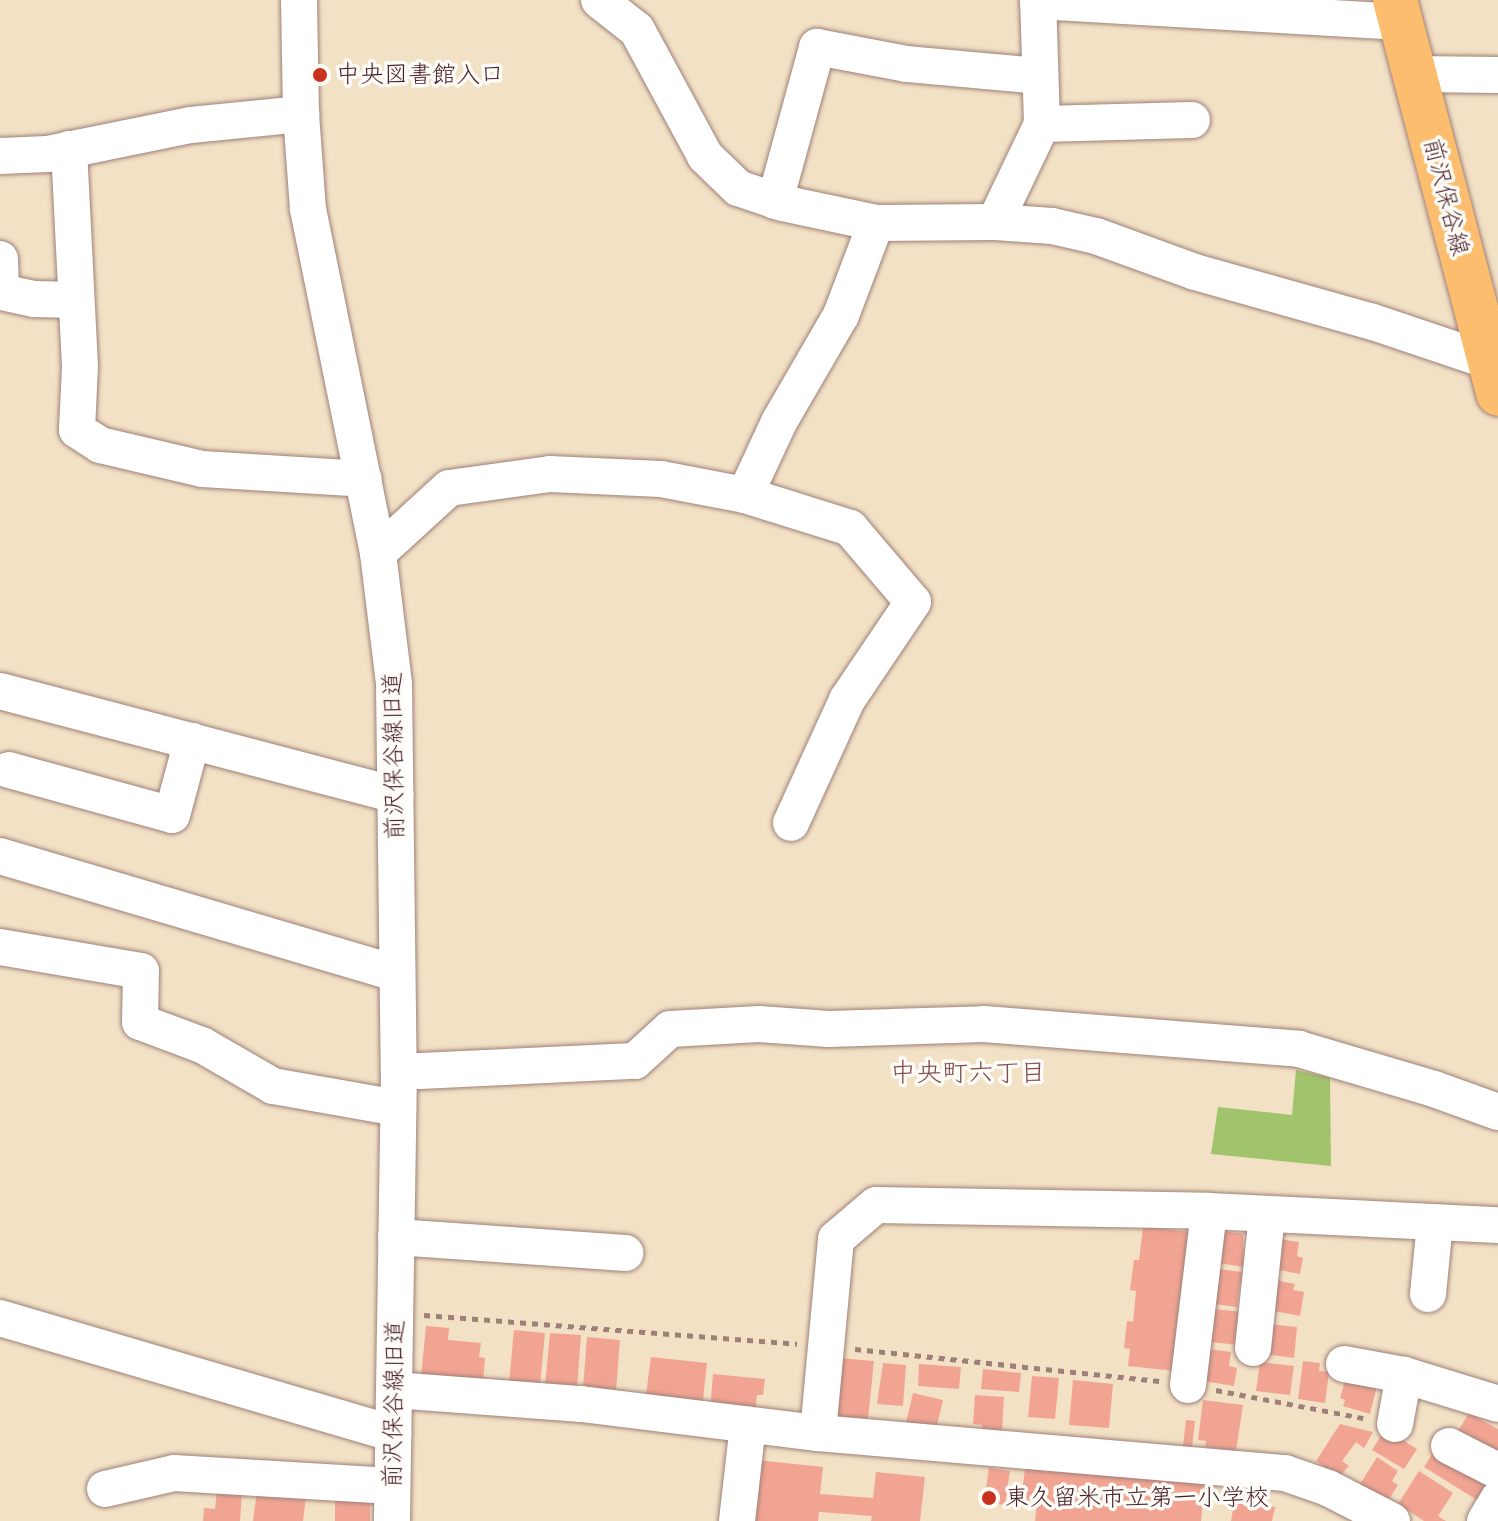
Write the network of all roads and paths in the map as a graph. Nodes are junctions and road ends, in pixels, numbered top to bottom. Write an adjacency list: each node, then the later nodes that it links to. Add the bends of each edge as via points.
1 (299, 0): 8 (street, 前沢保谷線旧道)
2 (599, 0): 13 (street, via 637,30 705,156 738,188)
3 (1038, 1): 4 (street); 7 (street)
4 (1397, 11): 5 (main road, 前沢保谷線)
5 (1417, 74): 6 (street); 18 (main road, 前沢保谷線)
6 (1498, 75)
7 (1039, 76): 10 (street); 13 (street, via 907,64 817,47)
8 (301, 114): 11 (street, via 191,125); 19 (street, 前沢保谷線旧道, via 308,209)
9 (1192, 120): 10 (street)
10 (1042, 124): 14 (street)
11 (69, 149): 12 (street); 17 (street)
12 (0, 156)
13 (775, 201): 15 (street)
14 (995, 222): 15 (street); 18 (street, via 1096,236 1195,272 1373,322)
15 (876, 223): 20 (street, via 841,315 779,422)
16 (0, 259): 17 (street, via 1,292)
17 (76, 300): 19 (street, via 77,430 100,445 202,469)
18 (1495, 373)
19 (364, 479): 21 (street, 前沢保谷線旧道)
20 (745, 495): 21 (street, via 661,479 550,474 449,488); 26 (street, via 850,528 913,602 847,700)
21 (378, 553): 25 (street, 前沢保谷線旧道, via 394,684)
22 (0, 691): 23 (street)
23 (192, 741): 24 (street, via 172,815); 25 (street)
24 (9, 770)
25 (396, 795): 29 (street, 前沢保谷線旧道)
26 (791, 823)
27 (0, 856): 29 (street)
28 (0, 947): 31 (street, via 141,971 140,1022 202,1045 273,1086)
29 (396, 973): 30 (street, 前沢保谷線旧道)
30 (399, 1072): 31 (street, 前沢保谷線旧道); 32 (street, via 635,1061 670,1029 984,1024 1299,1049)
31 (398, 1108): 37 (street, 前沢保谷線旧道)
32 (1498, 1112)
33 (1209, 1211): 34 (street); 42 (street, via 876,1205 836,1239); 46 (street)
34 (1267, 1215): 35 (street); 43 (street)
35 (1435, 1222): 36 (street); 39 (street)
36 (1498, 1225)
37 (396, 1237): 38 (street); 40 (street, 前沢保谷線旧道)
38 (625, 1253)
39 (1428, 1294)
40 (395, 1313): 42 (path); 47 (street, 前沢保谷線旧道)
41 (0, 1318): 52 (street)
42 (825, 1347): 46 (path, via 1103,1372); 51 (street)
43 (1253, 1348)
44 (1344, 1364): 45 (street)
45 (1404, 1375): 48 (street); 49 (street)
46 (1188, 1385): 49 (path)
47 (394, 1390): 50 (street, via 581,1404); 52 (street, 前沢保谷線旧道)
48 (1498, 1404)
49 (1395, 1424)
50 (748, 1425): 51 (street); 58 (street)
51 (818, 1433): 59 (street, via 1285,1473)
52 (393, 1434): 57 (street, 前沢保谷線旧道)
53 (1449, 1446): 54 (street)
54 (1498, 1471)
55 (105, 1489): 57 (street, via 174,1473)
56 (1498, 1499): 60 (street)
57 (392, 1504)
58 (737, 1521)
59 (1392, 1521)
60 (1485, 1521)

